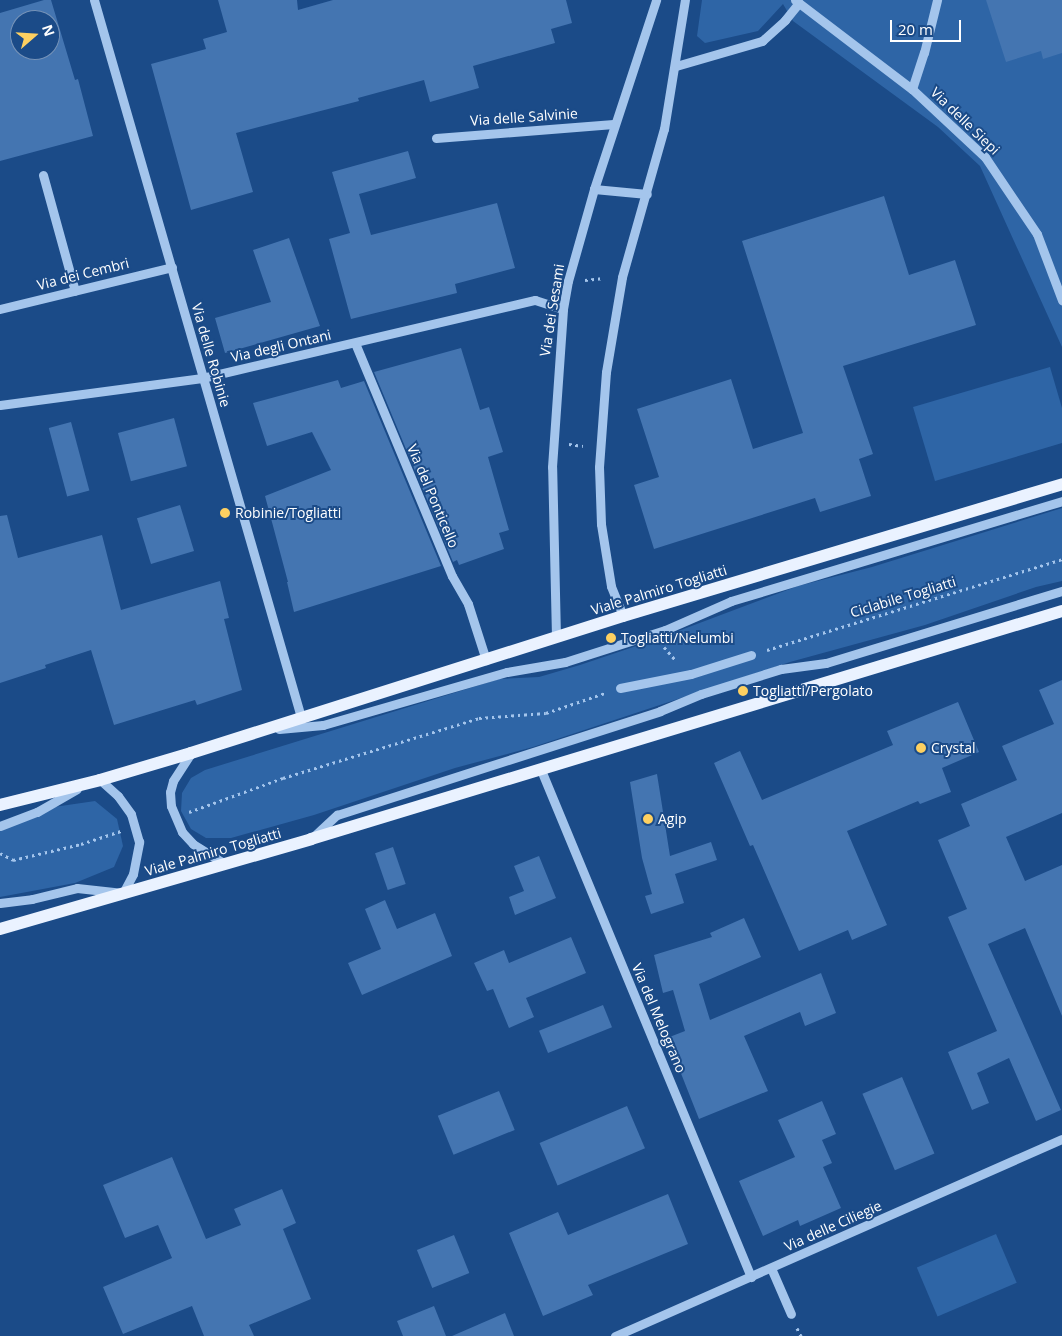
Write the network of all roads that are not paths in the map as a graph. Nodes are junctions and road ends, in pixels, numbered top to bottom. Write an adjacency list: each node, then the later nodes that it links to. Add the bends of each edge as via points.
1 (94, 0): 13 (street, Via delle Robinie)
2 (656, 0): 8 (street, Via dei Sesami)
3 (685, 0): 6 (street)
4 (936, 0): 7 (street)
5 (797, 1): 6 (street, via 762,41); 7 (street, Via delle Siepi)
6 (676, 66): 12 (street)
7 (912, 90): 15 (street, Via delle Siepi, via 985,157 1037,234)
8 (613, 124): 9 (street, Via delle Salvinie); 11 (street, Via dei Sesami)
9 (436, 138)
10 (43, 175): 14 (street)
11 (594, 189): 12 (street); 17 (street, Via dei Sesami)
12 (647, 194): 25 (street, via 622,277 615,313 601,439 599,489 602,532 611,586)
13 (172, 267): 14 (street, Via dei Cembri); 19 (street, Via delle Robinie)
14 (75, 290): 16 (street, Via dei Cembri)
15 (1062, 300)
16 (0, 309)
17 (563, 309): 18 (street, Via degli Ontani, via 535,300); 26 (street, Via dei Sesami, via 552,466)
18 (355, 343): 19 (street, Via degli Ontani); 28 (street, Via del Ponticello, via 452,576 468,604)
19 (202, 378): 20 (street, Via degli Ontani); 30 (street, Via delle Robinie)
20 (0, 405)
21 (1062, 484): 25 (main road, Viale Palmiro Togliatti)
22 (1062, 501): 31 (street, Viale Palmiro Togliatti, via 732,601 665,630 565,662 507,672 323,725)
23 (1062, 590): 37 (street, Viale Palmiro Togliatti, via 826,663 781,669 701,694 635,720 337,815)
24 (1062, 611): 33 (main road, Viale Palmiro Togliatti)
25 (623, 616): 26 (main road, Viale Palmiro Togliatti)
26 (556, 638): 28 (main road, Viale Palmiro Togliatti)
27 (751, 655): 29 (street, via 691,674)
28 (486, 660): 30 (main road, Viale Palmiro Togliatti)
29 (620, 688)
30 (301, 718): 31 (main road, Viale Palmiro Togliatti)
31 (266, 730): 32 (main road, Viale Palmiro Togliatti)
32 (191, 753): 34 (main road, Viale Palmiro Togliatti); 38 (street, via 173,781 171,806 182,832 193,844)
33 (541, 770): 37 (main road, Viale Palmiro Togliatti); 44 (street, Via del Melograno)
34 (94, 781): 35 (main road, Viale Palmiro Togliatti); 36 (street, Viale Palmiro Togliatti, via 37,812); 39 (street, Viale Palmiro Togliatti, via 118,796 131,814 139,842 133,874)
35 (0, 805)
36 (0, 826)
37 (311, 839): 38 (main road, Viale Palmiro Togliatti)
38 (223, 864): 39 (main road, Viale Palmiro Togliatti)
39 (122, 893): 40 (street, Viale Palmiro Togliatti, via 77,888); 41 (main road, Viale Palmiro Togliatti)
40 (0, 903)
41 (0, 929)
42 (1062, 1139): 43 (street, Via delle Ciliegie)
43 (771, 1268): 44 (street, Via delle Ciliegie); 45 (street)
44 (751, 1277): 46 (street, Via delle Ciliegie)
45 (791, 1314)
46 (615, 1336)

